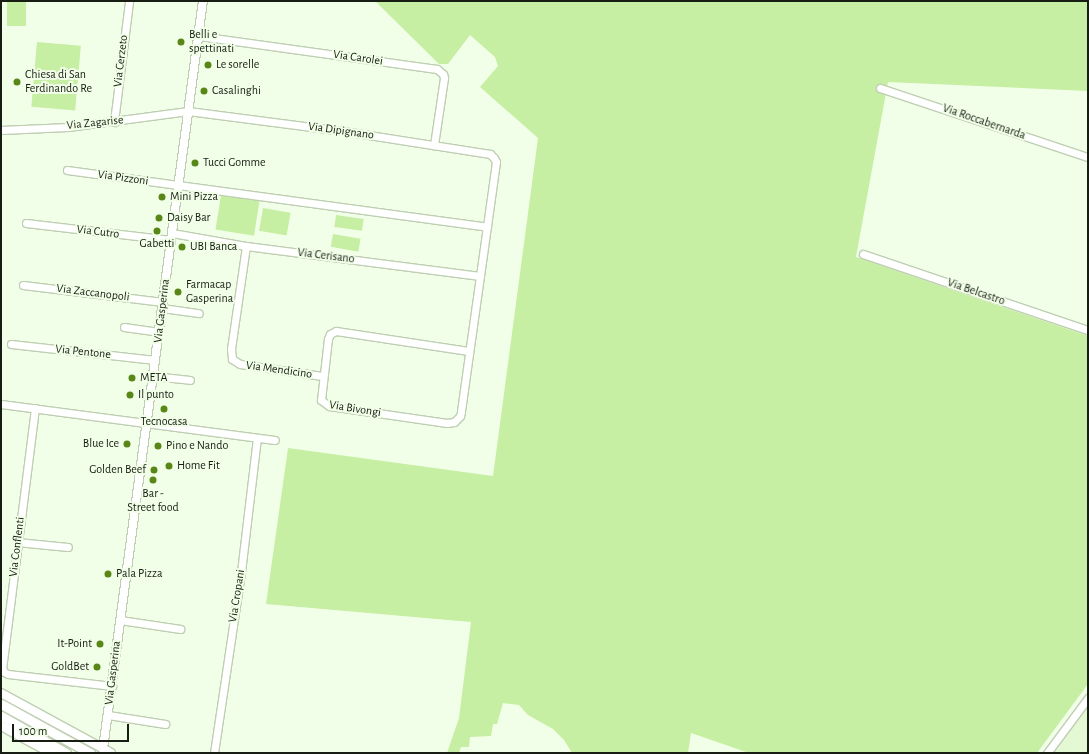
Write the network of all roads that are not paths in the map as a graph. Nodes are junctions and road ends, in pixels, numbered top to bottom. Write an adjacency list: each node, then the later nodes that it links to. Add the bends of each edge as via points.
1 (129, 1): 6 (street, Via Cerzeto)
2 (204, 1): 3 (street, Via Gasperina)
3 (199, 36): 5 (street, Via Gasperina); 8 (street, Via Carolei, via 437,69 444,78)
4 (880, 88): 10 (street, Via Roccabernarda)
5 (188, 111): 6 (street, Via Zagarise); 8 (street, Via Dipignano); 12 (street, Via Gasperina)
6 (114, 122): 7 (street, Via Zagarise)
7 (1, 130)
8 (434, 145): 9 (street, Via Dipignano)
9 (493, 156): 14 (street, Via Bivongi, via 496,162)
10 (1088, 157)
11 (67, 170): 12 (street, Via Pizzoni)
12 (179, 186): 14 (street); 15 (street, Via Gasperina)
13 (26, 223): 15 (street, Via Cutro)
14 (487, 227): 18 (street, Via Bivongi)
15 (171, 237): 16 (street, Via Cerisano); 20 (street, Via Gasperina)
16 (246, 246): 18 (street, Via Cerisano); 29 (street, Via Mendicino, via 231,349 232,359 240,364)
17 (863, 254): 23 (street, Via Belcastro)
18 (480, 276): 26 (street, Via Bivongi)
19 (23, 285): 20 (street, Via Zaccanopoli)
20 (163, 305): 21 (street, Via Zaccanopoli); 24 (street, Via Gasperina)
21 (199, 313)
22 (124, 327): 24 (street)
23 (1088, 330)
24 (159, 332): 27 (street, Via Gasperina)
25 (11, 344): 27 (street, Via Pentone)
26 (469, 351): 29 (street, Via Bivongi, via 336,331 328,337); 29 (street, Via Bivongi, via 460,414 456,421 451,423 327,406 320,398)
27 (156, 360): 28 (street, Via Gasperina)
28 (153, 376): 30 (street); 33 (street, Via Gasperina)
29 (322, 376)
30 (190, 380)
31 (1, 404): 32 (street)
32 (35, 408): 33 (street); 36 (street, Via Conflenti)
33 (146, 422): 34 (street); 38 (street, Via Gasperina)
34 (257, 438): 35 (street); 52 (street, Via Cropani)
35 (276, 440)
36 (17, 542): 37 (street); 40 (street, Via Conflenti, via 1,664 3,670 8,674)
37 (68, 547)
38 (120, 620): 39 (street); 40 (street, Via Gasperina)
39 (180, 629)
40 (112, 686): 44 (street, Via Gasperina)
41 (1, 694): 48 (street)
42 (1088, 698): 53 (street)
43 (1, 704): 51 (main road)
44 (108, 715): 46 (street); 48 (street, Via Gasperina)
45 (1, 716): 50 (main road)
46 (165, 724)
47 (1, 726): 49 (street)
48 (107, 751)
49 (51, 753)
50 (66, 753)
51 (90, 753)
52 (214, 753)
53 (1047, 753)

